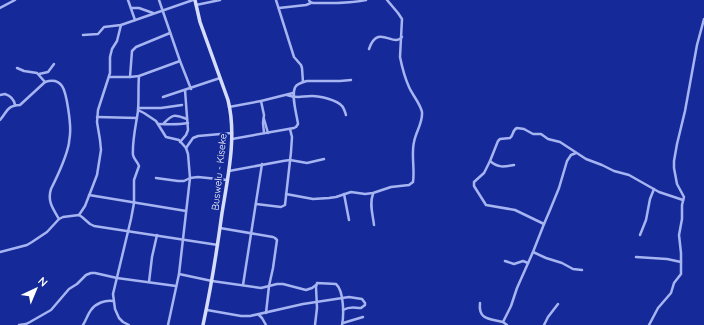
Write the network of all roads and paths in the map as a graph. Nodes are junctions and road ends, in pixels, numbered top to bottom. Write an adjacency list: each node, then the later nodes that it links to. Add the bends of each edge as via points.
1 (15, 0): 11 (street)
2 (128, 0): 12 (street)
3 (159, 0): 14 (street)
4 (194, 0): 10 (main road, Buswelu - Kiseke); 14 (street)
5 (220, 0): 10 (street)
6 (276, 0): 13 (street)
7 (366, 0): 9 (street, via 337,4)
8 (387, 0): 21 (street, via 402,19)
9 (310, 1): 13 (street, via 306,5)
10 (196, 5): 30 (main road, Buswelu - Kiseke)
11 (0, 8)
12 (131, 8): 15 (street, via 139,8); 17 (street)
13 (279, 8): 33 (street, via 294,57 302,68)
14 (163, 10): 15 (street); 19 (street)
15 (154, 14): 17 (street)
16 (704, 19): 77 (street, via 674,161 675,176 684,196)
17 (135, 20): 18 (street)
18 (121, 25): 20 (street, via 104,28 96,35); 28 (street, via 110,56)
19 (170, 33): 23 (street); 29 (street, via 133,49)
20 (83, 35)
21 (402, 36): 22 (street, via 396,40 377,38 372,41); 73 (street, via 400,57 409,89 422,112 414,142 413,181)
22 (369, 49)
23 (180, 61): 27 (street); 34 (street)
24 (54, 64): 26 (street, via 48,72)
25 (17, 68): 26 (street)
26 (38, 75): 32 (street)
27 (139, 76): 29 (street); 45 (street)
28 (109, 77): 29 (street); 47 (street)
29 (130, 77)
30 (220, 78): 34 (street); 44 (main road, Buswelu - Kiseke)
31 (351, 80): 33 (street)
32 (45, 82): 42 (street, via 20,105); 82 (street, via 54,81 62,86 66,95 70,124 67,151 49,195 53,210)
33 (303, 82): 36 (street, via 297,85)
34 (191, 89): 35 (street)
35 (185, 90): 39 (street); 49 (street)
36 (293, 93): 38 (street); 40 (street)
37 (0, 95): 42 (street, via 12,98)
38 (287, 95): 40 (street); 41 (street)
39 (163, 97)
40 (294, 97): 46 (street, via 323,97 342,106); 55 (street, via 298,124)
41 (261, 101): 44 (street); 50 (street)
42 (15, 105): 51 (street, via 9,108)
43 (182, 105): 45 (street)
44 (229, 106): 57 (main road, Buswelu - Kiseke)
45 (138, 109): 48 (street); 53 (street)
46 (346, 115)
47 (97, 117): 48 (street); 76 (street, via 100,150 97,175)
48 (137, 118): 78 (street, via 134,155 139,166 134,180)
49 (187, 119): 52 (street); 54 (street, via 173,116)
50 (264, 119): 56 (street); 58 (street)
51 (0, 120)
52 (188, 123): 54 (street); 60 (street, via 188,132)
53 (158, 124): 54 (street); 60 (street, via 166,137)
54 (164, 124)
55 (290, 129): 56 (street); 64 (street)
56 (268, 132): 58 (street)
57 (232, 133): 59 (main road, Buswelu - Kiseke); 61 (street, via 198,136 193,138)
58 (264, 133): 59 (street)
59 (232, 139): 68 (main road, Buswelu - Kiseke)
60 (180, 142): 61 (street)
61 (186, 148): 70 (street)
62 (577, 153): 65 (street, via 541,134 517,128 512,137 498,141); 72 (street, via 591,162 629,175); 84 (street, via 566,161 559,188)
63 (324, 159): 64 (street, via 307,163)
64 (290, 160): 66 (street); 74 (street)
65 (490, 161): 67 (street, via 500,167); 84 (street, via 484,173 474,182 485,204 515,210)
66 (262, 164): 68 (street); 79 (street)
67 (514, 165)
68 (228, 170): 71 (main road, Buswelu - Kiseke)
69 (156, 178): 70 (street, via 181,181)
70 (190, 178): 71 (street); 80 (street)
71 (227, 180): 86 (main road, Buswelu - Kiseke)
72 (654, 189): 77 (street); 90 (street)
73 (373, 193): 75 (street); 85 (street, via 371,204)
74 (286, 194): 75 (street, via 322,199); 79 (street, via 285,205 281,207)
75 (344, 194): 83 (street)
76 (89, 195): 78 (street); 81 (street)
77 (683, 200): 97 (street, via 679,235)
78 (134, 203): 80 (street); 87 (street)
79 (256, 204): 88 (street)
80 (186, 211): 91 (street)
81 (79, 215): 82 (street); 87 (street, via 94,226)
82 (59, 219): 93 (street, via 47,232 27,245)
83 (349, 220)
84 (544, 224): 94 (street)
85 (374, 226)
86 (220, 228): 88 (street); 92 (main road, Buswelu - Kiseke)
87 (128, 231): 89 (street); 101 (street)
88 (252, 233): 104 (street); 107 (street, via 277,240)
89 (157, 235): 91 (street); 103 (street)
90 (640, 235)
91 (183, 240): 92 (street); 100 (street)
92 (218, 245): 102 (main road, Buswelu - Kiseke)
93 (0, 252)
94 (533, 252): 98 (street); 99 (street, via 573,269)
95 (636, 257): 97 (street)
96 (505, 261): 98 (street, via 512,264 523,261)
97 (681, 262): 129 (street, via 681,274)
98 (528, 263): 118 (street)
99 (582, 270)
100 (179, 274): 102 (street); 106 (street)
101 (117, 278): 103 (street); 109 (street); 120 (street, via 88,274 69,289 51,310 26,324)
102 (212, 281): 104 (street); 113 (main road, Buswelu - Kiseke)
103 (149, 282): 106 (street)
104 (243, 285): 107 (street, via 260,288)
105 (316, 285): 107 (street, via 306,290 283,284); 108 (street, via 336,284 340,288); 110 (street)
106 (176, 286): 123 (street)
107 (269, 286): 115 (street)
108 (342, 298): 110 (street); 114 (street); 114 (street, via 355,297 365,303 361,308)
109 (113, 301): 121 (street, via 102,302 91,309); 122 (street, via 118,318)
110 (316, 302): 115 (street); 126 (street)
111 (480, 303): 118 (street, via 481,315)
112 (558, 304): 128 (street)
113 (207, 310): 116 (street, via 246,316); 124 (main road, Buswelu - Kiseke)
114 (343, 310): 119 (street)
115 (266, 313): 116 (street)
116 (258, 315): 125 (street)
117 (363, 317): 119 (street)
118 (503, 322): 127 (street)
119 (342, 324)
120 (19, 325)
121 (83, 325)
122 (129, 325)
123 (168, 325)
124 (203, 325)
125 (266, 325)
126 (314, 325)
127 (507, 325)
128 (544, 325)
129 (649, 325)

